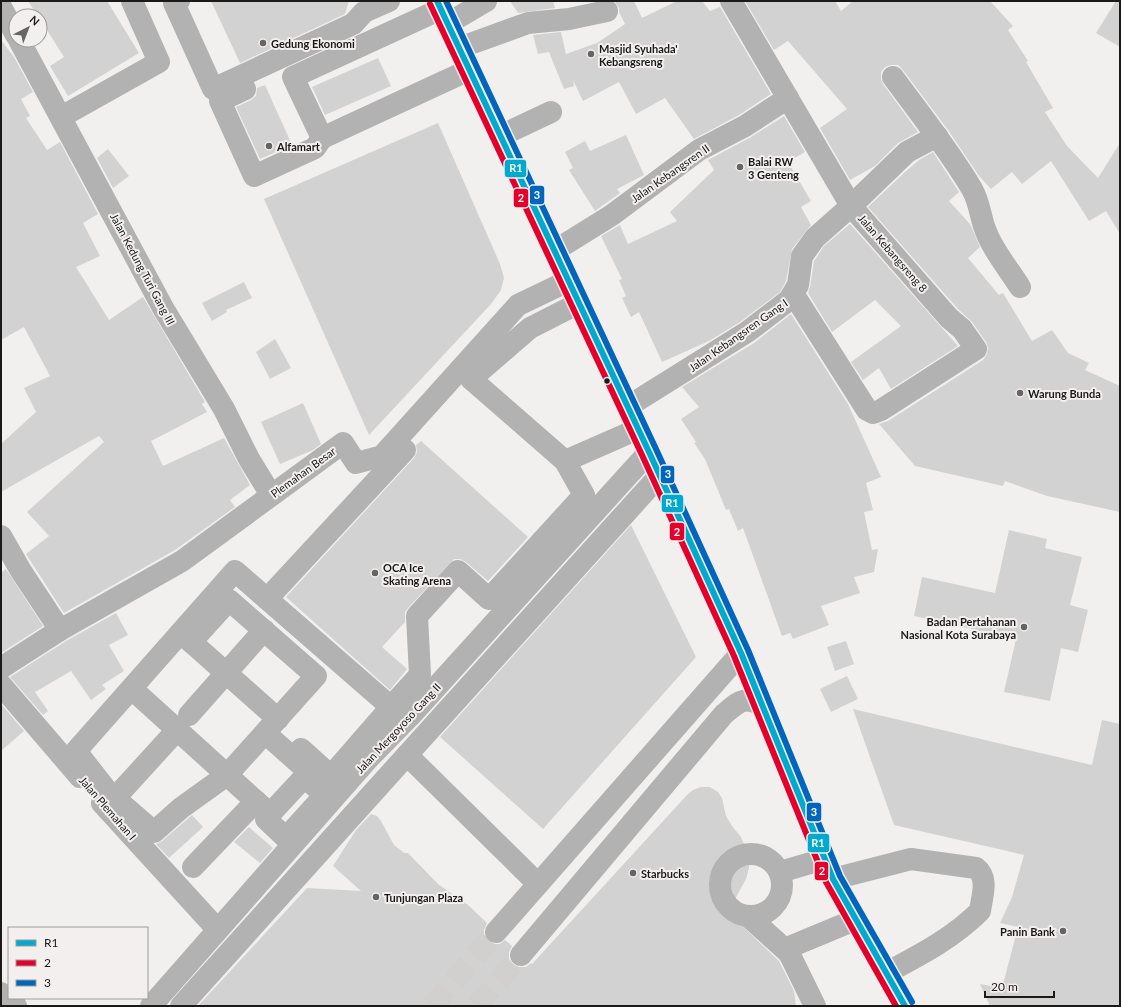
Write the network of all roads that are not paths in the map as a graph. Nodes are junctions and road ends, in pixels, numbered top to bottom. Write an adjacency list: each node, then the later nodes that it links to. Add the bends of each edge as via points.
1 (132, 1): 18 (street, via 159,62)
2 (179, 1): 6 (street, via 174,3 213,89 353,24)
3 (389, 1): 6 (street)
4 (486, 1): 8 (street)
5 (731, 1): 16 (street)
6 (362, 6)
7 (1, 7): 10 (street)
8 (442, 11): 12 (main road); 14 (street)
9 (607, 11): 12 (street, via 569,19 528,23)
10 (8, 20)
11 (23, 48): 18 (street, Jalan Kedung Turi Gang III)
12 (459, 48): 13 (main road)
13 (469, 70): 19 (main road); 21 (street)
14 (293, 77): 21 (street); 21 (street, via 282,73 220,101 254,176 315,148)
15 (893, 77): 20 (street)
16 (788, 98): 22 (street); 23 (street, Jalan Kebangsren II, via 699,150 612,215)
17 (551, 112): 19 (street)
18 (61, 117): 34 (street, Jalan Kedung Turi Gang III, via 162,308 224,409 249,459)
19 (500, 136): 23 (main road)
20 (937, 136): 22 (street, Jalan Kebangsreng 8, via 907,152); 25 (street, via 972,190 988,236)
21 (322, 138)
22 (851, 206): 26 (street, Jalan Kebangsren Gang I, via 815,238 802,256); 26 (street, Jalan Kebangsreng 8, via 949,318 962,329 976,349 873,413 867,410)
23 (554, 251): 24 (main road)
24 (568, 281): 27 (main road); 34 (street, Plemahan Besar, via 518,305 382,456 356,463 343,443)
25 (1020, 286)
26 (794, 295): 29 (street, Jalan Kebangsren Gang I, via 747,332)
27 (579, 304): 28 (street, via 530,328); 29 (main road)
28 (471, 379): 32 (street); 36 (street)
29 (627, 407): 30 (main road)
30 (638, 429): 31 (main road); 32 (street)
31 (649, 452): 33 (main road); 60 (street, Jalan Mergoyoso Gang II, via 411,715 368,758)
32 (566, 462): 46 (street, via 584,495 490,599 458,571 418,616 420,674)
33 (660, 475): 40 (main road); 49 (street)
34 (271, 495): 37 (street, Plemahan Besar, via 182,561)
35 (1, 536): 37 (street)
36 (267, 599): 39 (street, via 235,571); 46 (street)
37 (60, 630): 41 (street, Plemahan Besar)
38 (264, 630): 39 (street, via 229,600); 42 (street); 48 (street, via 316,676)
39 (186, 638): 42 (street); 44 (street)
40 (741, 653): 45 (main road); 57 (street)
41 (1, 668)
42 (226, 673): 47 (street); 48 (street)
43 (1, 685): 60 (street, Jalan Plemahan I)
44 (132, 689): 47 (street); 51 (street, via 76,751)
45 (762, 705): 53 (main road); 63 (street, via 750,700 737,703 724,714)
46 (391, 707): 48 (street, via 331,776)
47 (183, 722): 50 (street); 51 (street)
48 (272, 726): 50 (street); 52 (street, via 309,772)
49 (407, 754): 57 (street); 68 (street)
50 (227, 775): 51 (street, via 181,808 154,832); 52 (street)
51 (115, 798)
52 (259, 812): 54 (street)
53 (824, 859): 55 (street); 56 (main road)
54 (193, 867)
55 (780, 872): 58 (street, via 782,890 774,907 757,916); 58 (street, via 775,864 757,854 737,857 729,863 720,881 720,891 730,908)
56 (832, 879): 59 (main road); 64 (street, via 911,859 976,868 982,873 984,879 980,911 953,935)
57 (538, 884): 61 (street)
58 (748, 916): 62 (street)
59 (857, 920): 62 (street, via 792,946); 64 (main road)
60 (216, 929): 66 (street, Jalan Mergoyoso Gang II)
61 (496, 932)
62 (789, 953): 69 (street)
63 (521, 955)
64 (888, 976): 70 (main road); 71 (main road)
65 (1, 993): 67 (street)
66 (157, 1004)
67 (16, 1006)
68 (181, 1006)
69 (815, 1006)
70 (905, 1006)
71 (917, 1006)

